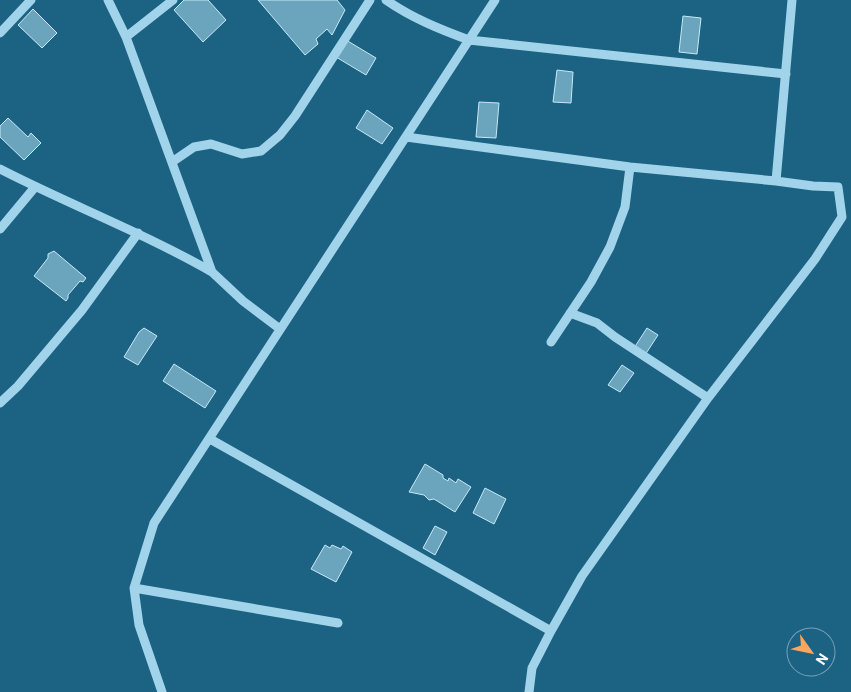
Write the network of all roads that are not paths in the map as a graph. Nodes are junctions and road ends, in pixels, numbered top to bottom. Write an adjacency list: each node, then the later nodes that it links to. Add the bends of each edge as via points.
1 (30, 0): 8 (street)
2 (108, 0): 9 (street)
3 (173, 0): 9 (street)
4 (370, 0): 13 (street, via 295,116 261,152 242,154 211,144 194,146)
5 (386, 0): 10 (street, via 404,13)
6 (495, 0): 10 (street)
7 (792, 0): 11 (street)
8 (0, 34)
9 (126, 37): 13 (street)
10 (469, 40): 11 (street); 12 (street)
11 (786, 74): 16 (street)
12 (406, 137): 14 (street); 22 (street)
13 (172, 162): 20 (street)
14 (630, 167): 16 (street); 21 (street, via 625,207 610,247)
15 (0, 169): 17 (street)
16 (776, 181): 24 (street, via 838,187 842,217 815,259)
17 (36, 187): 18 (street); 19 (street)
18 (0, 229)
19 (138, 233): 20 (street); 25 (street, via 82,310)
20 (212, 272): 22 (street)
21 (570, 313): 23 (street); 24 (street, via 597,323)
22 (280, 329): 26 (street)
23 (551, 342)
24 (708, 398): 29 (street, via 582,576)
25 (0, 403)
26 (210, 439): 27 (street, via 154,524); 29 (street)
27 (134, 588): 28 (street); 30 (street, via 139,624)
28 (338, 623)
29 (551, 630): 31 (street, via 532,668)
30 (162, 692)
31 (529, 692)

